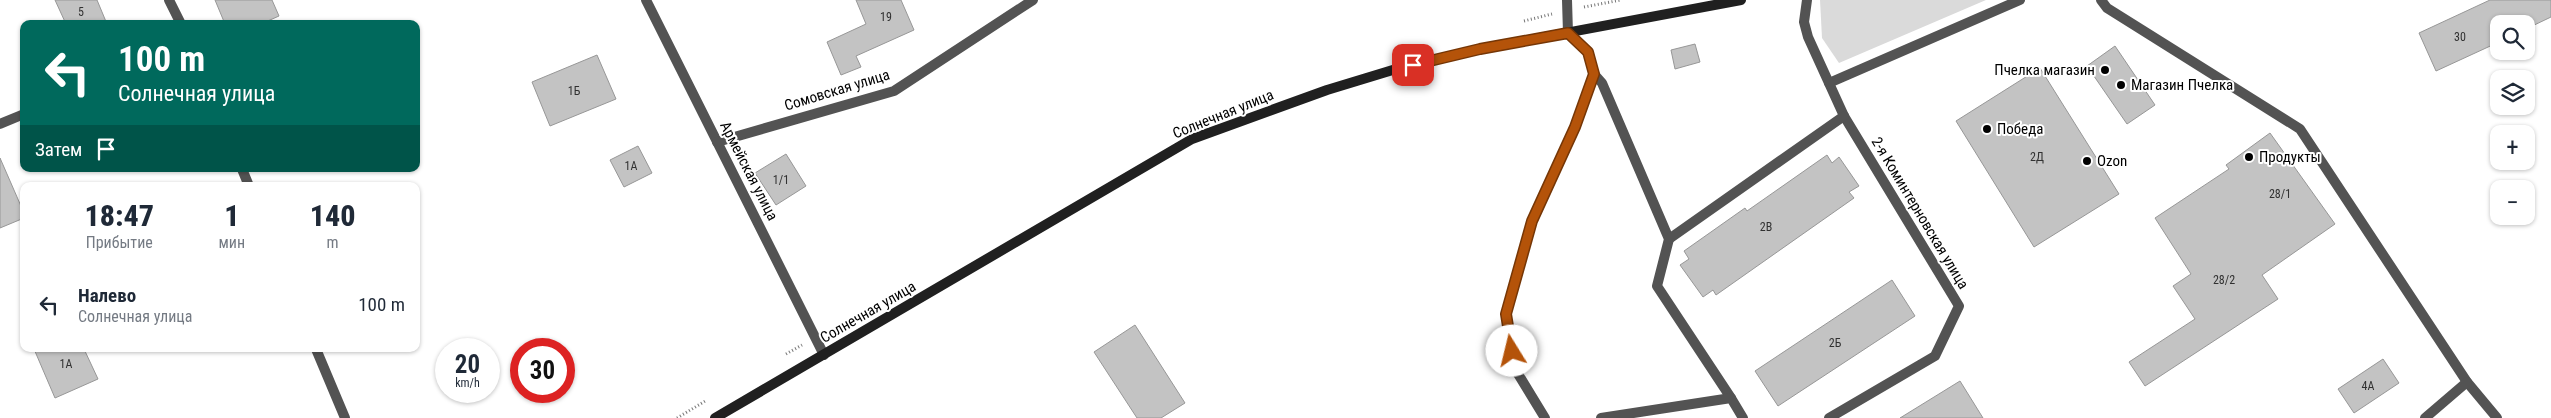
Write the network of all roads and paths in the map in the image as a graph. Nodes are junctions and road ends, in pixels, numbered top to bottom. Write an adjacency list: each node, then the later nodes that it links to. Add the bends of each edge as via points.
1 (170, 0): 9 (street)
2 (646, 0): 16 (street, Армейская улица)
3 (1033, 0): 16 (street, Сомовская улица, via 894,91)
4 (1567, 0): 10 (street)
5 (1741, 0): 10 (street, Солнечная улица)
6 (1807, 0): 12 (street, 2-я Коминтерновская улица, via 1804,22)
7 (2020, 0): 12 (street)
8 (2101, 0): 20 (street, via 2107,8 2300,129)
9 (178, 20)
10 (1568, 33): 11 (street, via 1588,52); 19 (street, Солнечная улица, via 1396,69 1326,90 1192,139)
11 (1594, 74): 17 (street, via 1602,83); 24 (street, via 1575,127 1532,221 1506,314 1516,369)
12 (1829, 83): 14 (street, 2-я Коминтерновская улица)
13 (20, 116): 15 (street)
14 (1844, 116): 17 (street); 27 (street, 2-я Коминтерновская улица, via 1959,306 1935,356)
15 (0, 124)
16 (718, 142): 19 (street, Армейская улица)
17 (1669, 239): 21 (street, via 1657,286)
18 (317, 352): 22 (street)
19 (824, 355): 23 (street, Солнечная улица)
20 (2467, 382): 28 (street); 29 (street)
21 (1731, 398): 25 (street); 26 (street)
22 (345, 418)
23 (715, 418)
24 (1545, 418)
25 (1601, 418)
26 (1743, 418)
27 (1829, 418)
28 (2425, 418)
29 (2497, 418)

